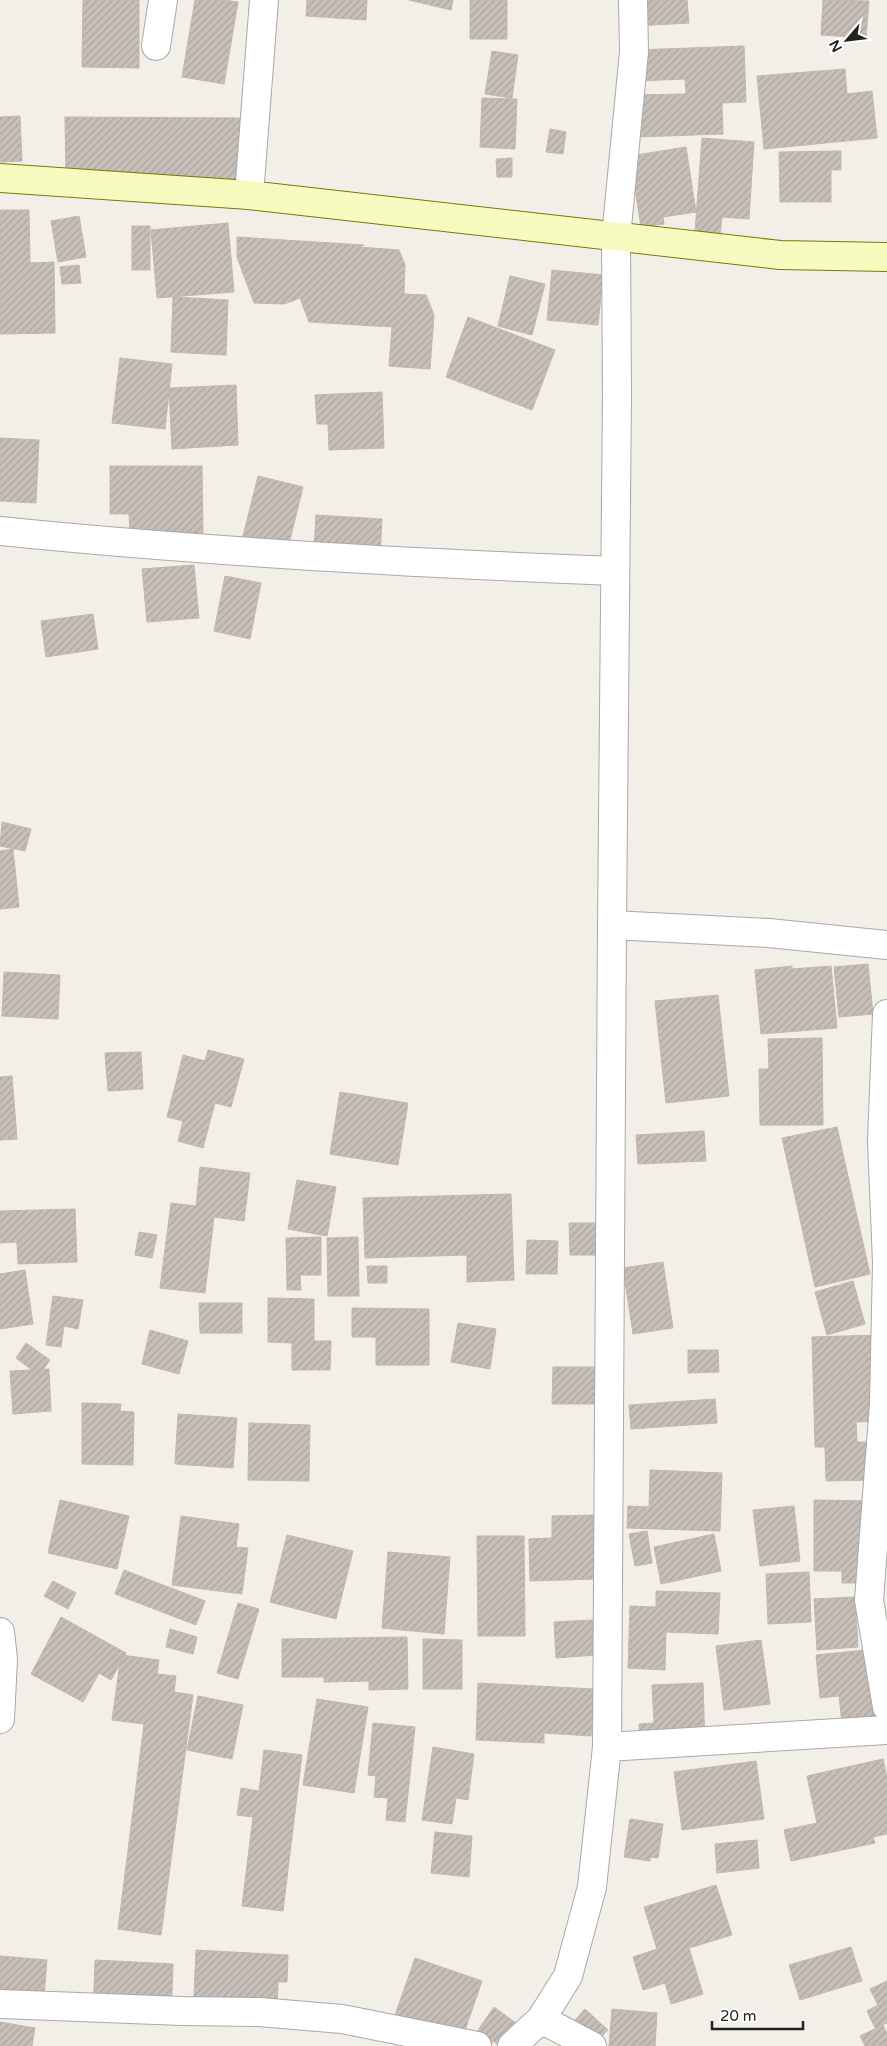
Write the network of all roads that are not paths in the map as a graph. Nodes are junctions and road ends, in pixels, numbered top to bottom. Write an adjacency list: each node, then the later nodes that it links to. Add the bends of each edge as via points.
1 (162, 0): 4 (street)
2 (264, 0): 6 (street)
3 (633, 0): 7 (street, via 634,52)
4 (156, 46)
5 (0, 178): 6 (main road)
6 (249, 195): 7 (main road)
7 (616, 237): 8 (main road, via 780,255); 10 (street)
8 (887, 257)
9 (0, 532): 10 (street, via 405,563)
10 (615, 572): 11 (street)
11 (612, 925): 12 (street); 18 (street)
12 (887, 945)
13 (887, 1014): 15 (street, via 882,1141 887,1263 884,1404 869,1600)
14 (0, 1632): 16 (street, via 3,1659)
15 (887, 1707)
16 (0, 1719)
17 (887, 1730): 18 (street)
18 (607, 1747): 20 (street, via 592,1887 568,1976)
19 (0, 2004): 21 (street, via 259,2012 333,2018)
20 (542, 2019): 22 (street); 23 (street)
21 (478, 2046)
22 (512, 2046)
23 (592, 2046)

